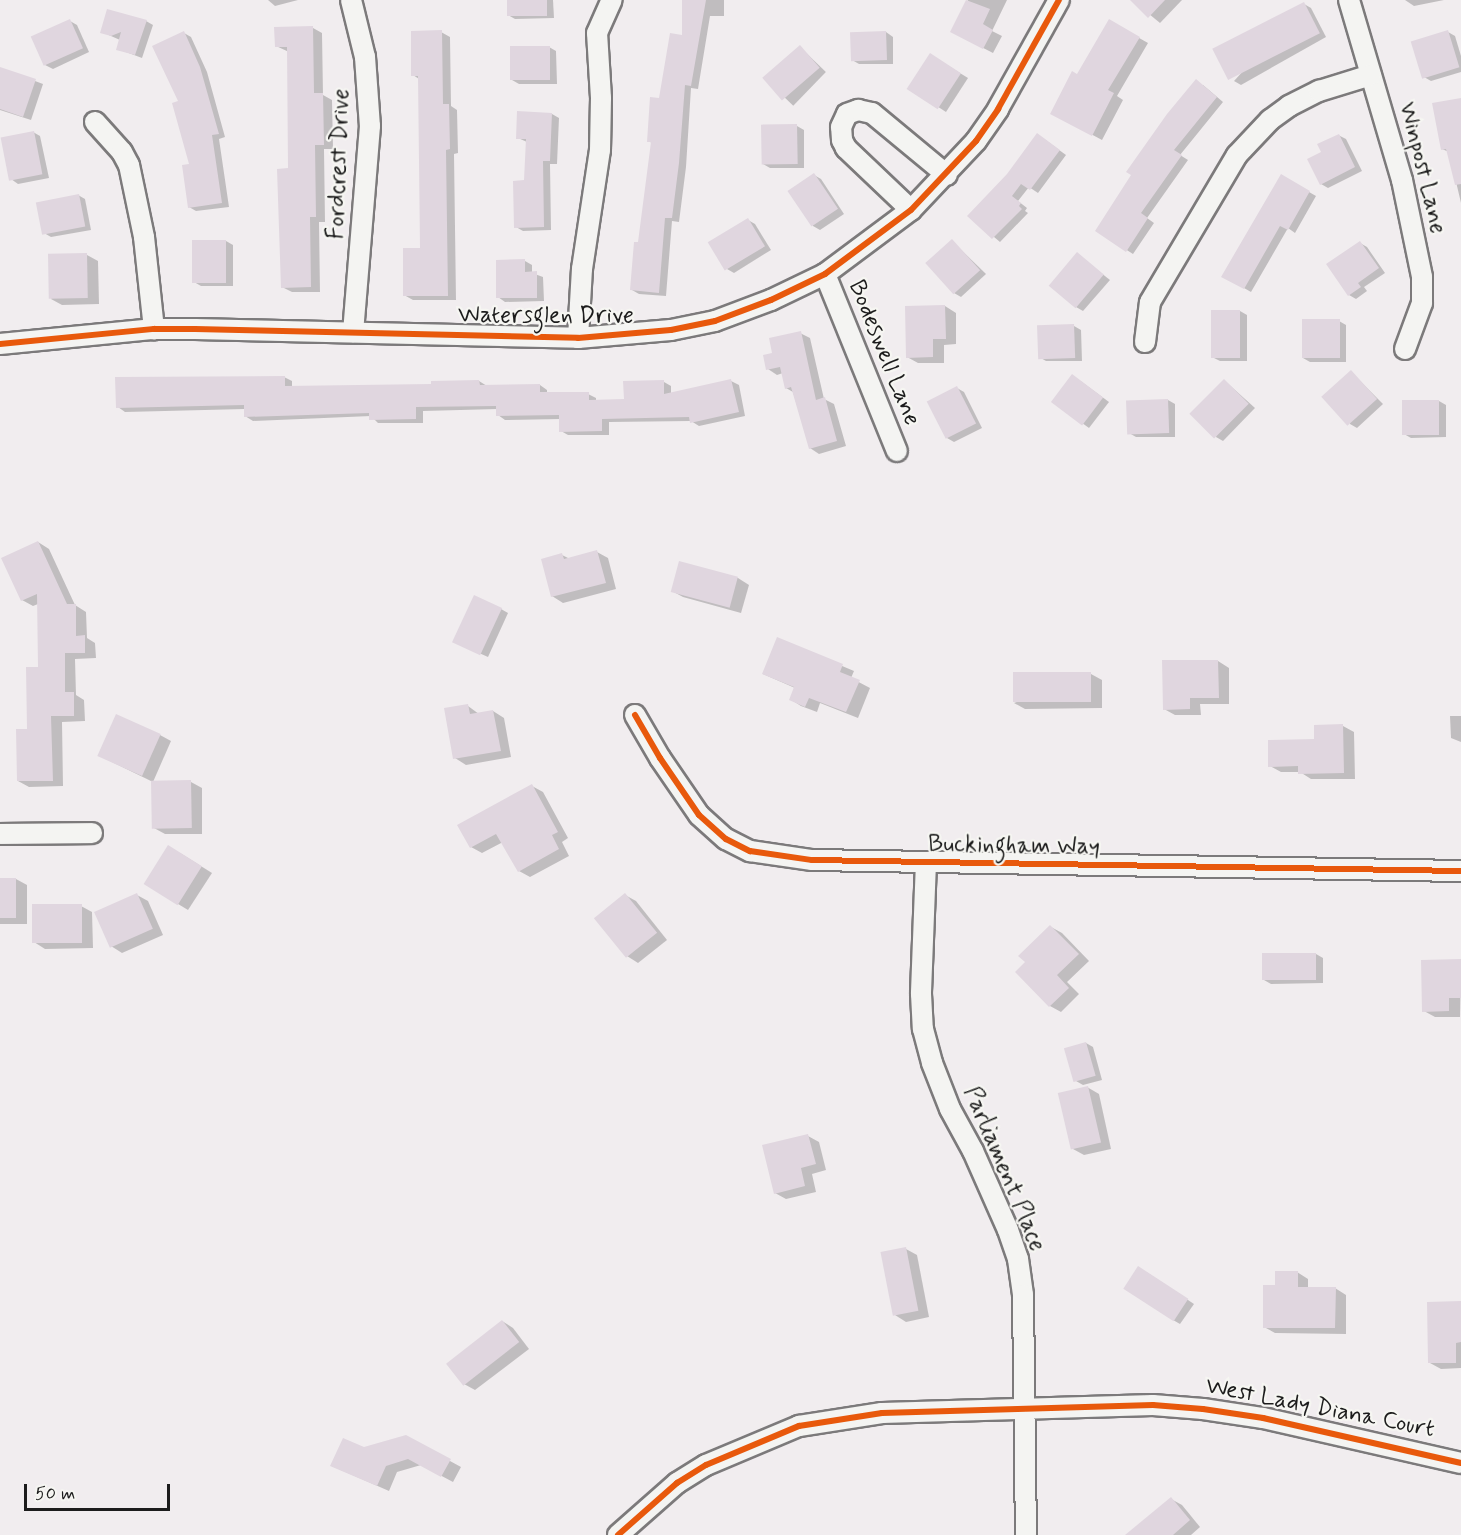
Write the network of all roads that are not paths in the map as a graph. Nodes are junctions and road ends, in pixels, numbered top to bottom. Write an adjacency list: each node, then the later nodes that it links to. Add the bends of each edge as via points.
1 (351, 0): 11 (street, Fordcrest Drive, via 365,57 370,126)
2 (612, 0): 12 (street, via 597,33 600,150 582,269)
3 (1059, 0): 7 (street, Watersglen Drive, via 998,109)
4 (1349, 0): 5 (street, Winpost Lane)
5 (1371, 75): 13 (street, via 1319,91 1289,106 1237,155 1149,302); 15 (street, Winpost Lane, via 1402,180 1422,277 1422,303)
6 (95, 122): 10 (street, via 129,165 144,237)
7 (947, 175): 8 (street, Watersglen Drive); 8 (street, via 872,113 858,110 848,114 841,127 846,148)
8 (911, 210): 9 (street, Watersglen Drive)
9 (825, 274): 12 (street, Watersglen Drive, via 715,321 671,330); 16 (street, Bodeswell Lane)
10 (154, 329): 11 (street, Watersglen Drive); 14 (street, Watersglen Drive)
11 (354, 332): 12 (street, Watersglen Drive)
12 (578, 339)
13 (1145, 342)
14 (0, 344)
15 (1405, 349)
16 (897, 451)
17 (635, 714): 20 (street, Buckingham Way, via 684,795 726,839 750,851 790,858)
18 (92, 833): 19 (street)
19 (0, 834)
20 (926, 862): 21 (street, Buckingham Way); 22 (street, Parliament Place, via 923,1029 950,1109 973,1151 1018,1259 1023,1295)
21 (1461, 871)
22 (1025, 1409): 23 (street, West Lady Diana Court, via 1153,1405 1236,1413); 24 (street, West Lady Diana Court, via 882,1413 799,1426 706,1465 677,1483); 25 (street, Parliament Place)
23 (1461, 1463)
24 (618, 1535)
25 (1026, 1535)

